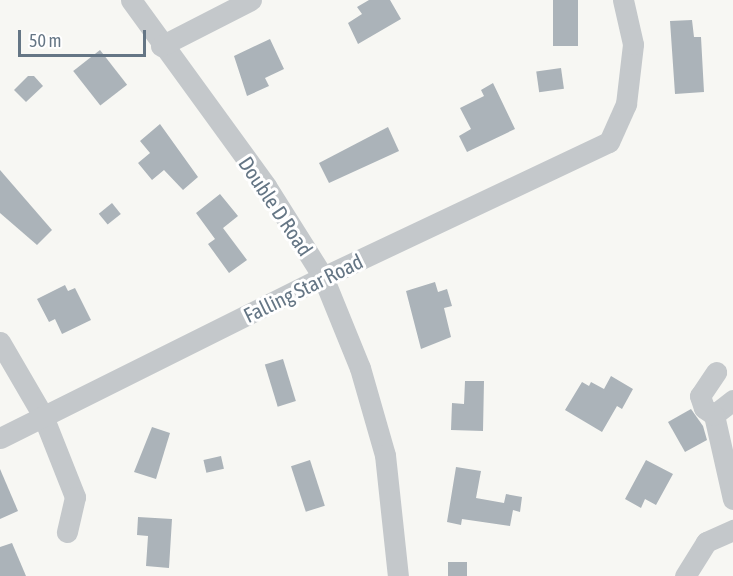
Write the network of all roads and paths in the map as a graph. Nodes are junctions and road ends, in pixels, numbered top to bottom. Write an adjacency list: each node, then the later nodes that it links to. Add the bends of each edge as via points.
1 (131, 0): 4 (street, Double D Road)
2 (251, 0): 4 (street)
3 (623, 0): 5 (street, Falling Star Road, via 633,44 626,104 609,142)
4 (161, 46): 5 (street, Double D Road, via 266,186)
5 (323, 277): 10 (street, Falling Star Road); 15 (street, Double D Road, via 360,368 385,455)
6 (0, 342): 10 (street)
7 (716, 372): 9 (street, via 700,396 704,408)
8 (733, 400): 9 (street)
9 (714, 415): 12 (street)
10 (43, 416): 11 (street, Falling Star Road); 14 (street, via 75,497)
11 (0, 438)
12 (733, 499)
13 (733, 530): 16 (street, via 706,542)
14 (67, 532)
15 (398, 576)
16 (685, 576)

